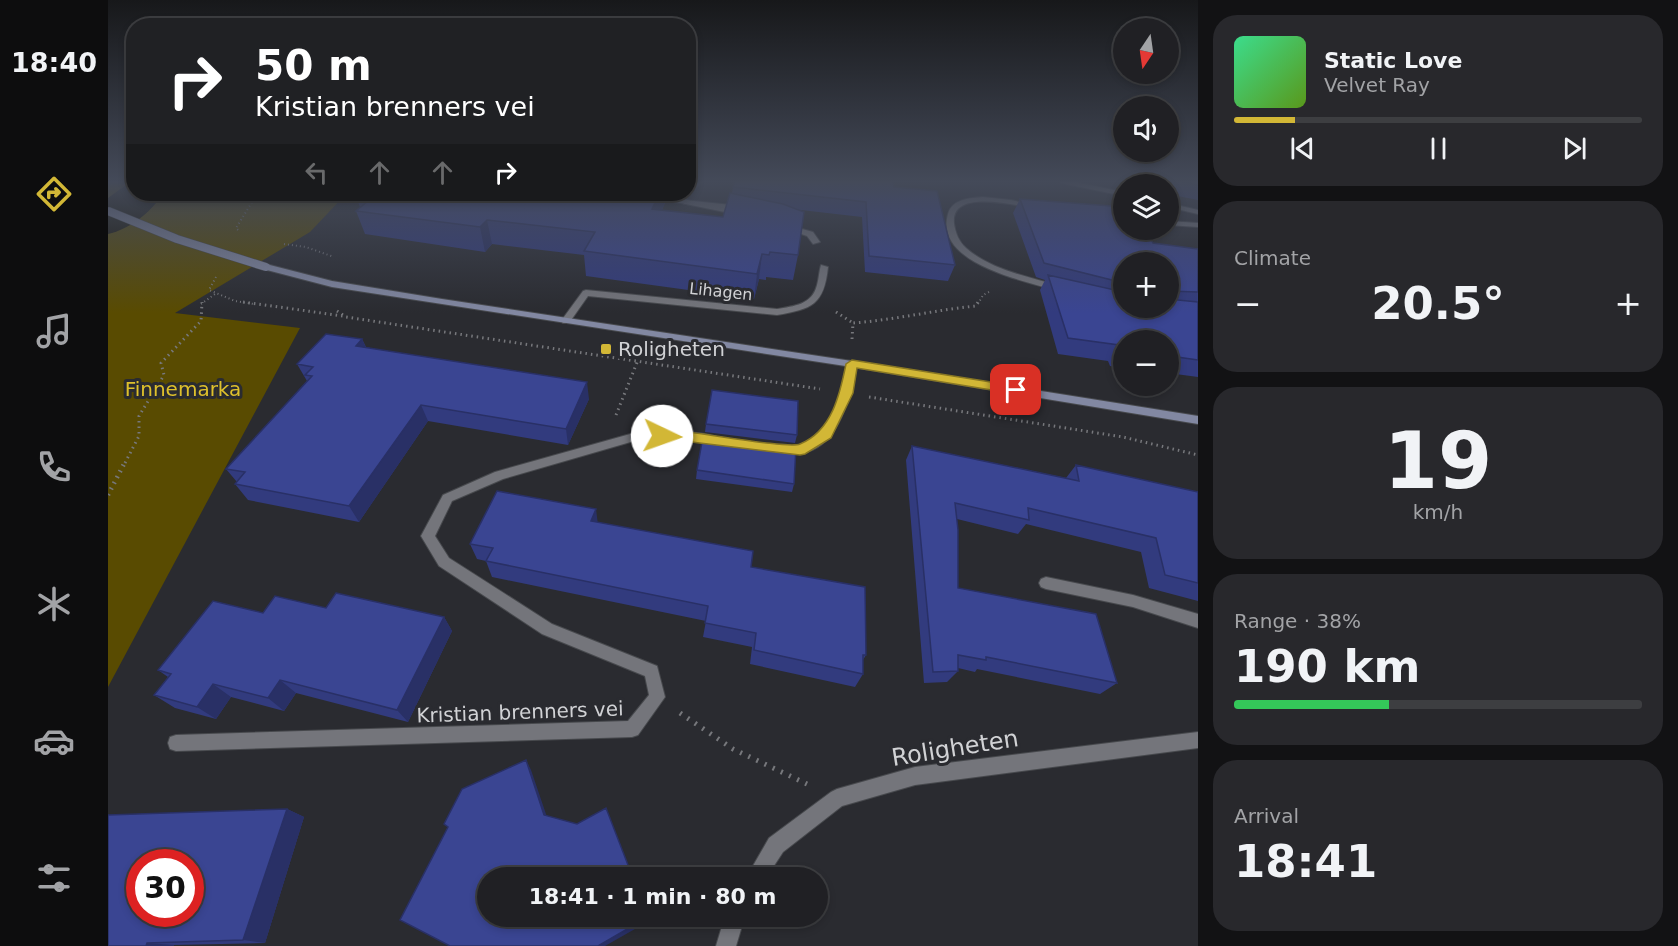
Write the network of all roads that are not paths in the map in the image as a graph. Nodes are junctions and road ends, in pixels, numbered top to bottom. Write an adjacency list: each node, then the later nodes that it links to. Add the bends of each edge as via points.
1 (143, 225): 7 (main road, bridge, via 266,267 332,284)
2 (785, 225): 4 (street, via 810,234)
3 (951, 225): 6 (street, via 962,249 985,264)
4 (816, 242)
5 (824, 267): 7 (street, Lihagen, via 816,300 804,307 777,312 586,293)
6 (1062, 290)
7 (566, 321): 8 (main road)
8 (852, 364): 9 (main road); 11 (street, via 847,393 826,434 800,450)
9 (1198, 420)
10 (730, 442): 15 (street, Kristian brenners vei, via 641,435 499,475 447,498 428,536 444,562 547,629 652,671 657,697 632,729)
11 (765, 446)
12 (1046, 583): 13 (street, via 1133,601)
13 (1198, 621)
14 (1198, 740): 16 (street, Roligheten, via 915,776 837,798 776,845)
15 (176, 743)
16 (762, 867)
17 (732, 927): 18 (street)
18 (726, 946)

